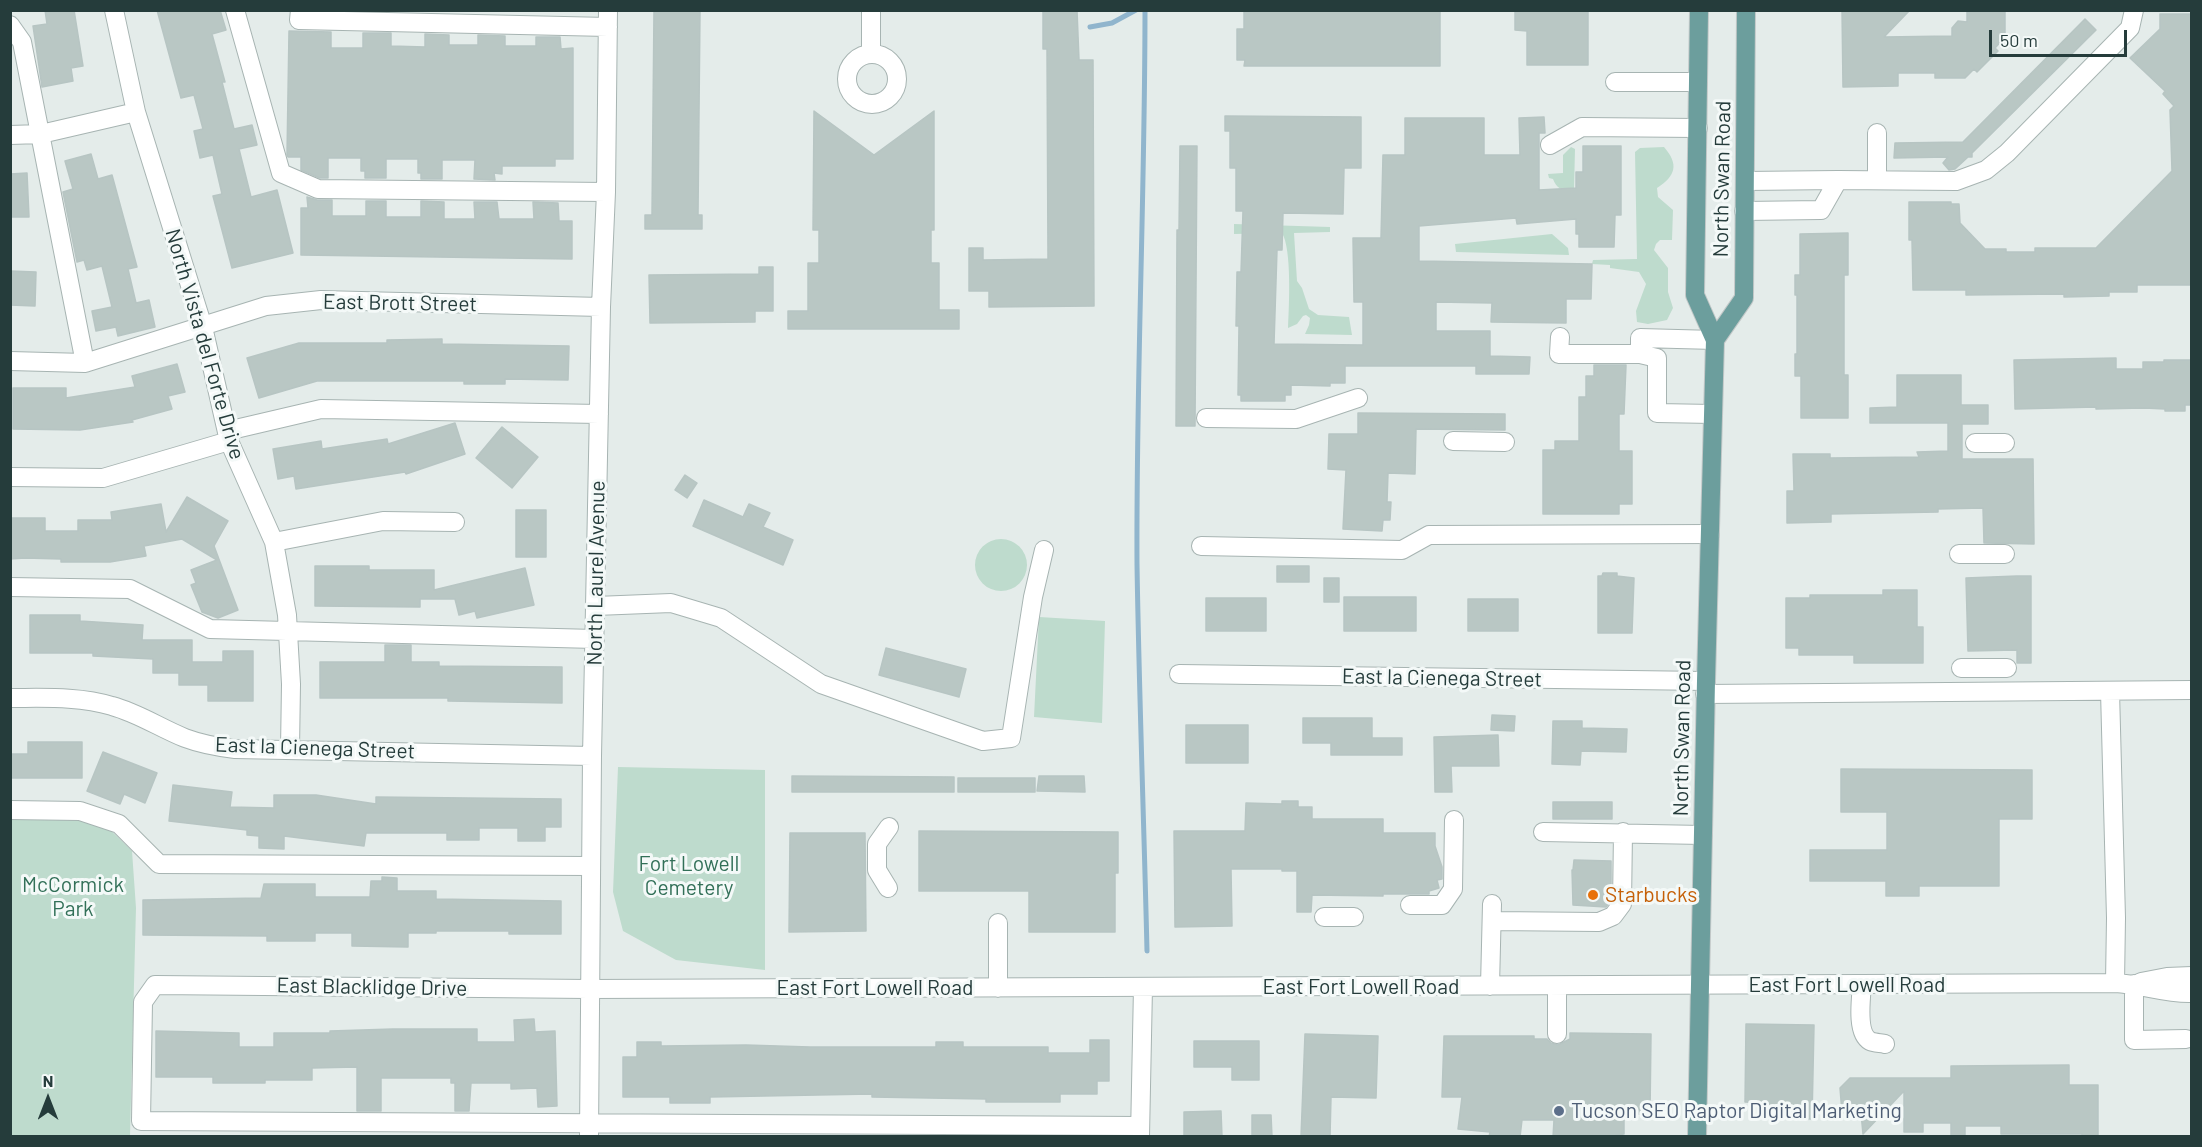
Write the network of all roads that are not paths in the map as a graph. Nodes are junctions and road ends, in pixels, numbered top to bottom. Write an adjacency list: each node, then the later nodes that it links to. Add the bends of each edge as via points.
1 (114, 10): 13 (street, North Vista del Forte Drive)
2 (235, 10): 22 (street, via 281,173 318,189)
3 (300, 10): 8 (street, via 299,20)
4 (871, 10): 10 (street)
5 (1699, 10): 12 (main road, North Swan Road)
6 (1746, 10): 21 (main road, North Swan Road)
7 (2134, 10): 20 (street, via 2130,28 1986,170 1956,181)
8 (608, 19): 22 (street, North Laurel Avenue)
9 (10, 25): 16 (street, via 22,42)
10 (871, 54)
11 (1615, 82): 12 (street)
12 (1698, 82): 14 (main road, North Swan Road)
13 (135, 112): 16 (street); 25 (street, North Vista del Forte Drive)
14 (1698, 128): 18 (street, via 1582,127); 27 (main road, North Swan Road, via 1695,295)
15 (1877, 133): 20 (street)
16 (41, 134): 17 (street); 30 (street)
17 (10, 135)
18 (1550, 145)
19 (1838, 180): 20 (street); 21 (street); 23 (street, via 1821,210)
20 (1877, 180)
21 (1745, 181): 23 (main road, North Swan Road)
22 (606, 192): 24 (street, North Laurel Avenue)
23 (1744, 211): 27 (main road, North Swan Road, via 1744,298)
24 (601, 307): 25 (street, East Brott Street, via 321,300 266,306); 32 (street, North Laurel Avenue)
25 (203, 327): 30 (street, East Brott Street); 35 (street, North Vista del Forte Drive)
26 (1560, 337): 28 (street, via 1559,354)
27 (1715, 340): 28 (street, via 1640,338); 33 (main road, North Swan Road)
28 (1640, 354): 33 (street, via 1657,358 1657,413)
29 (10, 362): 30 (street, East Brott Street)
30 (86, 363)
31 (1358, 398): 34 (street, via 1296,419)
32 (599, 414): 35 (street, via 321,409); 49 (street, North Laurel Avenue)
33 (1713, 414): 42 (main road, North Swan Road)
34 (1206, 418)
35 (228, 436): 40 (street, via 103,478); 43 (street, North Vista del Forte Drive)
36 (1453, 441): 37 (street)
37 (1505, 442)
38 (1975, 443): 39 (street)
39 (2005, 443)
40 (10, 477)
41 (455, 522): 43 (street, via 383,521)
42 (1710, 534): 44 (street, via 1430,535 1402,549); 55 (main road, North Swan Road)
43 (274, 542): 50 (street, North Vista del Forte Drive)
44 (1201, 546)
45 (1044, 549): 49 (street, via 1011,738 983,741 821,684 720,618 671,603)
46 (1959, 554): 47 (street)
47 (2005, 554)
48 (10, 587): 50 (street, via 130,590 210,629)
49 (596, 606): 51 (street, North Laurel Avenue)
50 (288, 632): 51 (street); 59 (street, North Vista del Forte Drive)
51 (595, 639): 60 (street, North Laurel Avenue)
52 (1961, 668): 53 (street)
53 (2007, 668)
54 (1179, 674): 55 (street, East la Cienega Street)
55 (1706, 688): 57 (street, East la Cienega Street); 66 (main road, North Swan Road)
56 (2192, 690): 57 (street, East la Cienega Street)
57 (2110, 691): 74 (street)
58 (10, 698): 59 (street, East la Cienega Street, via 60,698 111,705 210,746)
59 (290, 749): 60 (street, East la Cienega Street)
60 (592, 756): 67 (street, North Laurel Avenue)
61 (10, 810): 67 (street, via 80,811 119,824 159,864)
62 (1454, 820): 69 (street, via 1453,890 1442,905)
63 (889, 827): 68 (street, via 877,844 877,870)
64 (1542, 832): 65 (street)
65 (1623, 832): 66 (street); 78 (street, via 1622,904 1613,916 1599,922 1492,912)
66 (1702, 835): 76 (main road, North Swan Road)
67 (590, 866): 82 (street, North Laurel Avenue)
68 (888, 888)
69 (1410, 905)
70 (1324, 917): 71 (street)
71 (1354, 917)
72 (999, 923): 81 (street)
73 (2192, 976): 75 (street, East Fort Lowell Road)
74 (2115, 983): 75 (street, East Fort Lowell Road); 77 (street, East Fort Lowell Road)
75 (2134, 984): 83 (street, East Fort Lowell Road, via 2176,994); 85 (street, via 2134,1040)
76 (1700, 985): 77 (street, East Fort Lowell Road); 79 (street, East Fort Lowell Road); 90 (main road, North Swan Road)
77 (1862, 985): 86 (street, via 1863,1033 1870,1041)
78 (1490, 986): 79 (street, East Fort Lowell Road); 80 (street, East Fort Lowell Road)
79 (1557, 986): 84 (street)
80 (1143, 987): 81 (street, East Fort Lowell Road); 89 (street)
81 (998, 988): 82 (street, East Fort Lowell Road)
82 (589, 989): 87 (street, East Blacklidge Drive, via 155,985 142,1002); 88 (street, North Laurel Avenue)
83 (2192, 993)
84 (1557, 1034)
85 (2186, 1039)
86 (1885, 1044)
87 (141, 1129): 88 (street)
88 (589, 1130): 89 (street)
89 (1140, 1131)
90 (1697, 1137)

